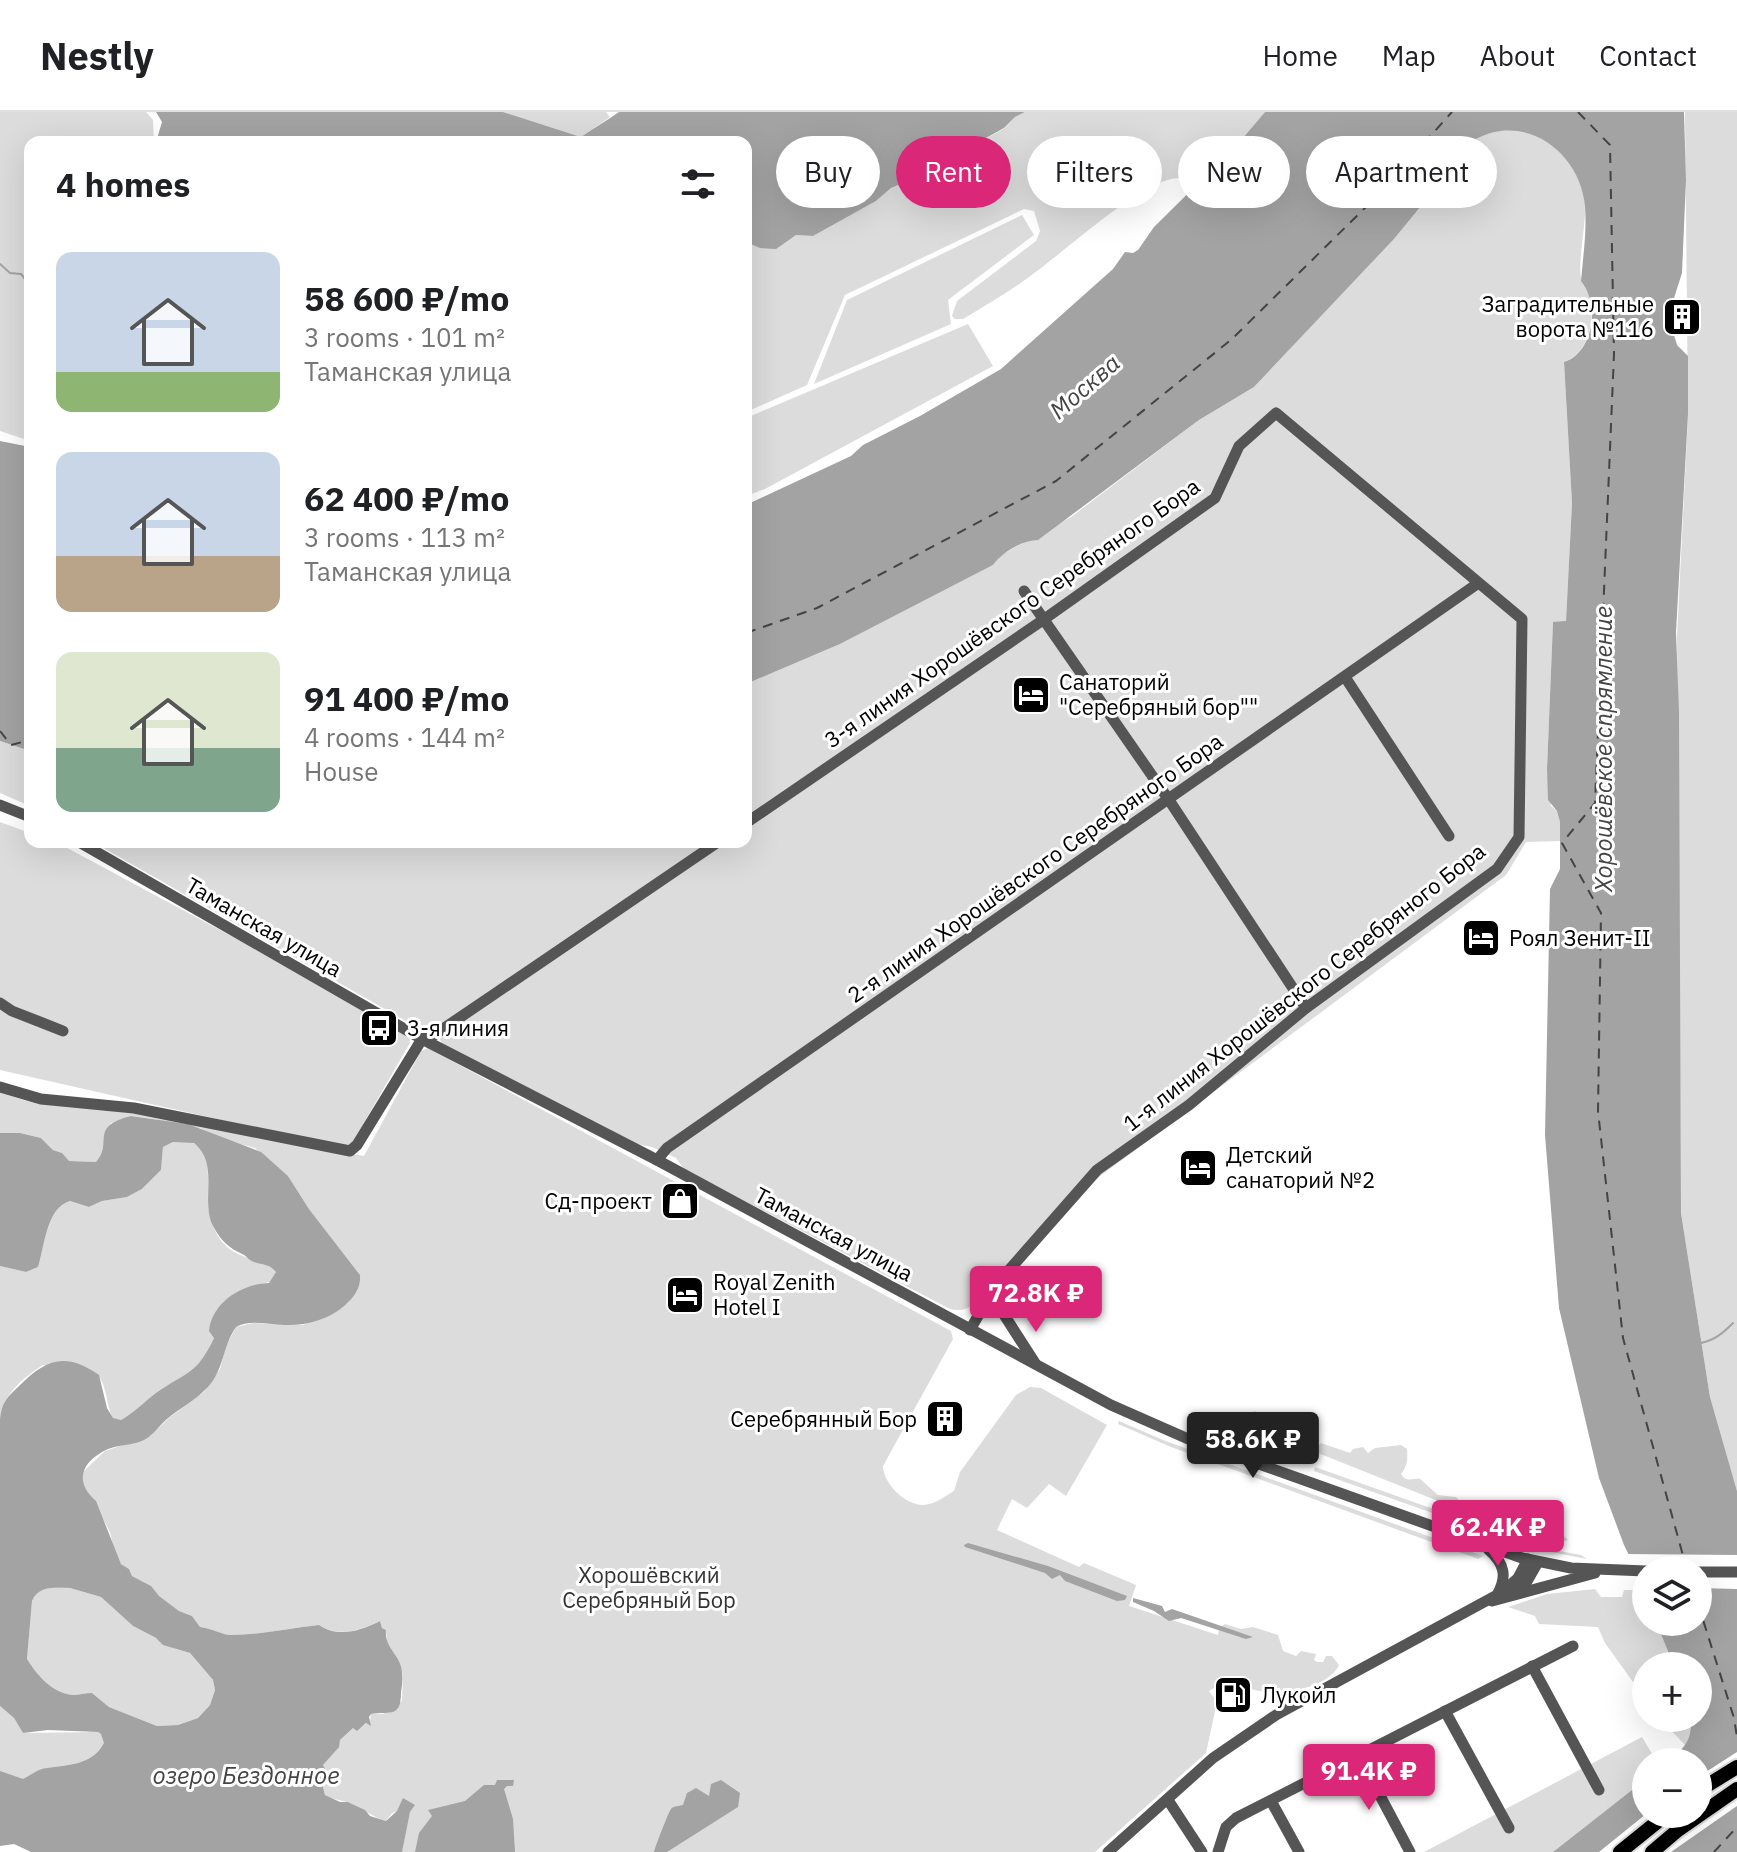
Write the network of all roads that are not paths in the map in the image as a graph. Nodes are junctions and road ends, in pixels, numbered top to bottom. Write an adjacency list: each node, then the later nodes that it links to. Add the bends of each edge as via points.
1 (1477, 584): 3 (street, 3-я линия Хорошёвского Серебряного Бора, via 1276,413 1239,446 1215,498); 4 (street, 2-я линия Хорошёвского Серебряного Бора); 13 (street, 1-я линия Хорошёвского Серебряного Бора, via 1522,619 1519,837 1497,869)
2 (1024, 591): 3 (street)
3 (1043, 620): 5 (street); 8 (street, 3-я линия Хорошёвского Серебряного Бора)
4 (1345, 677): 5 (street, 2-я линия Хорошёвского Серебряного Бора); 9 (street)
5 (1169, 800): 13 (street); 17 (street, 2-я линия Хорошёвского Серебряного Бора, via 667,1148)
6 (0, 805): 7 (street)
7 (24, 815)
8 (752, 819)
9 (1449, 836)
10 (89, 848): 15 (street, Таманская улица)
11 (709, 848): 15 (street)
12 (0, 1003): 14 (street)
13 (1306, 1008): 18 (street, 1-я линия Хорошёвского Серебряного Бора, via 1189,1105 1097,1170)
14 (63, 1031)
15 (422, 1039): 16 (street, via 350,1151 134,1108 41,1099); 17 (street, Таманская улица)
16 (0, 1087)
17 (657, 1160): 20 (street, Таманская улица)
18 (995, 1286): 19 (street); 20 (street, 1-я линия Хорошёвского Серебряного Бора)
19 (1005, 1317): 20 (street, via 992,1311 980,1314); 21 (street)
20 (972, 1324): 21 (street, Таманская улица)
21 (1019, 1352): 22 (street, Таманская улица, via 1046,1372 1145,1422)
22 (1479, 1543): 23 (street, Таманская улица); 28 (street, via 1503,1567)
23 (1533, 1561): 24 (street, Таманская улица); 28 (street)
24 (1605, 1571): 25 (street); 28 (street)
25 (1632, 1571)
26 (1712, 1572): 27 (street)
27 (1737, 1572)
28 (1499, 1597): 37 (street, via 1276,1715 1213,1758)
29 (1573, 1646): 30 (street)
30 (1532, 1666): 31 (street); 36 (street)
31 (1445, 1711): 32 (street); 39 (street)
32 (1359, 1756): 38 (street); 45 (street)
33 (1737, 1767): 34 (main road)
34 (1712, 1782)
35 (1737, 1789): 47 (main road)
36 (1599, 1790)
37 (1168, 1800): 41 (street); 42 (street)
38 (1271, 1801): 43 (street, via 1229,1824); 44 (street)
39 (1509, 1828)
40 (1650, 1828): 46 (main road)
41 (1108, 1852)
42 (1202, 1852)
43 (1218, 1852)
44 (1299, 1852)
45 (1410, 1852)
46 (1620, 1852)
47 (1652, 1852)

